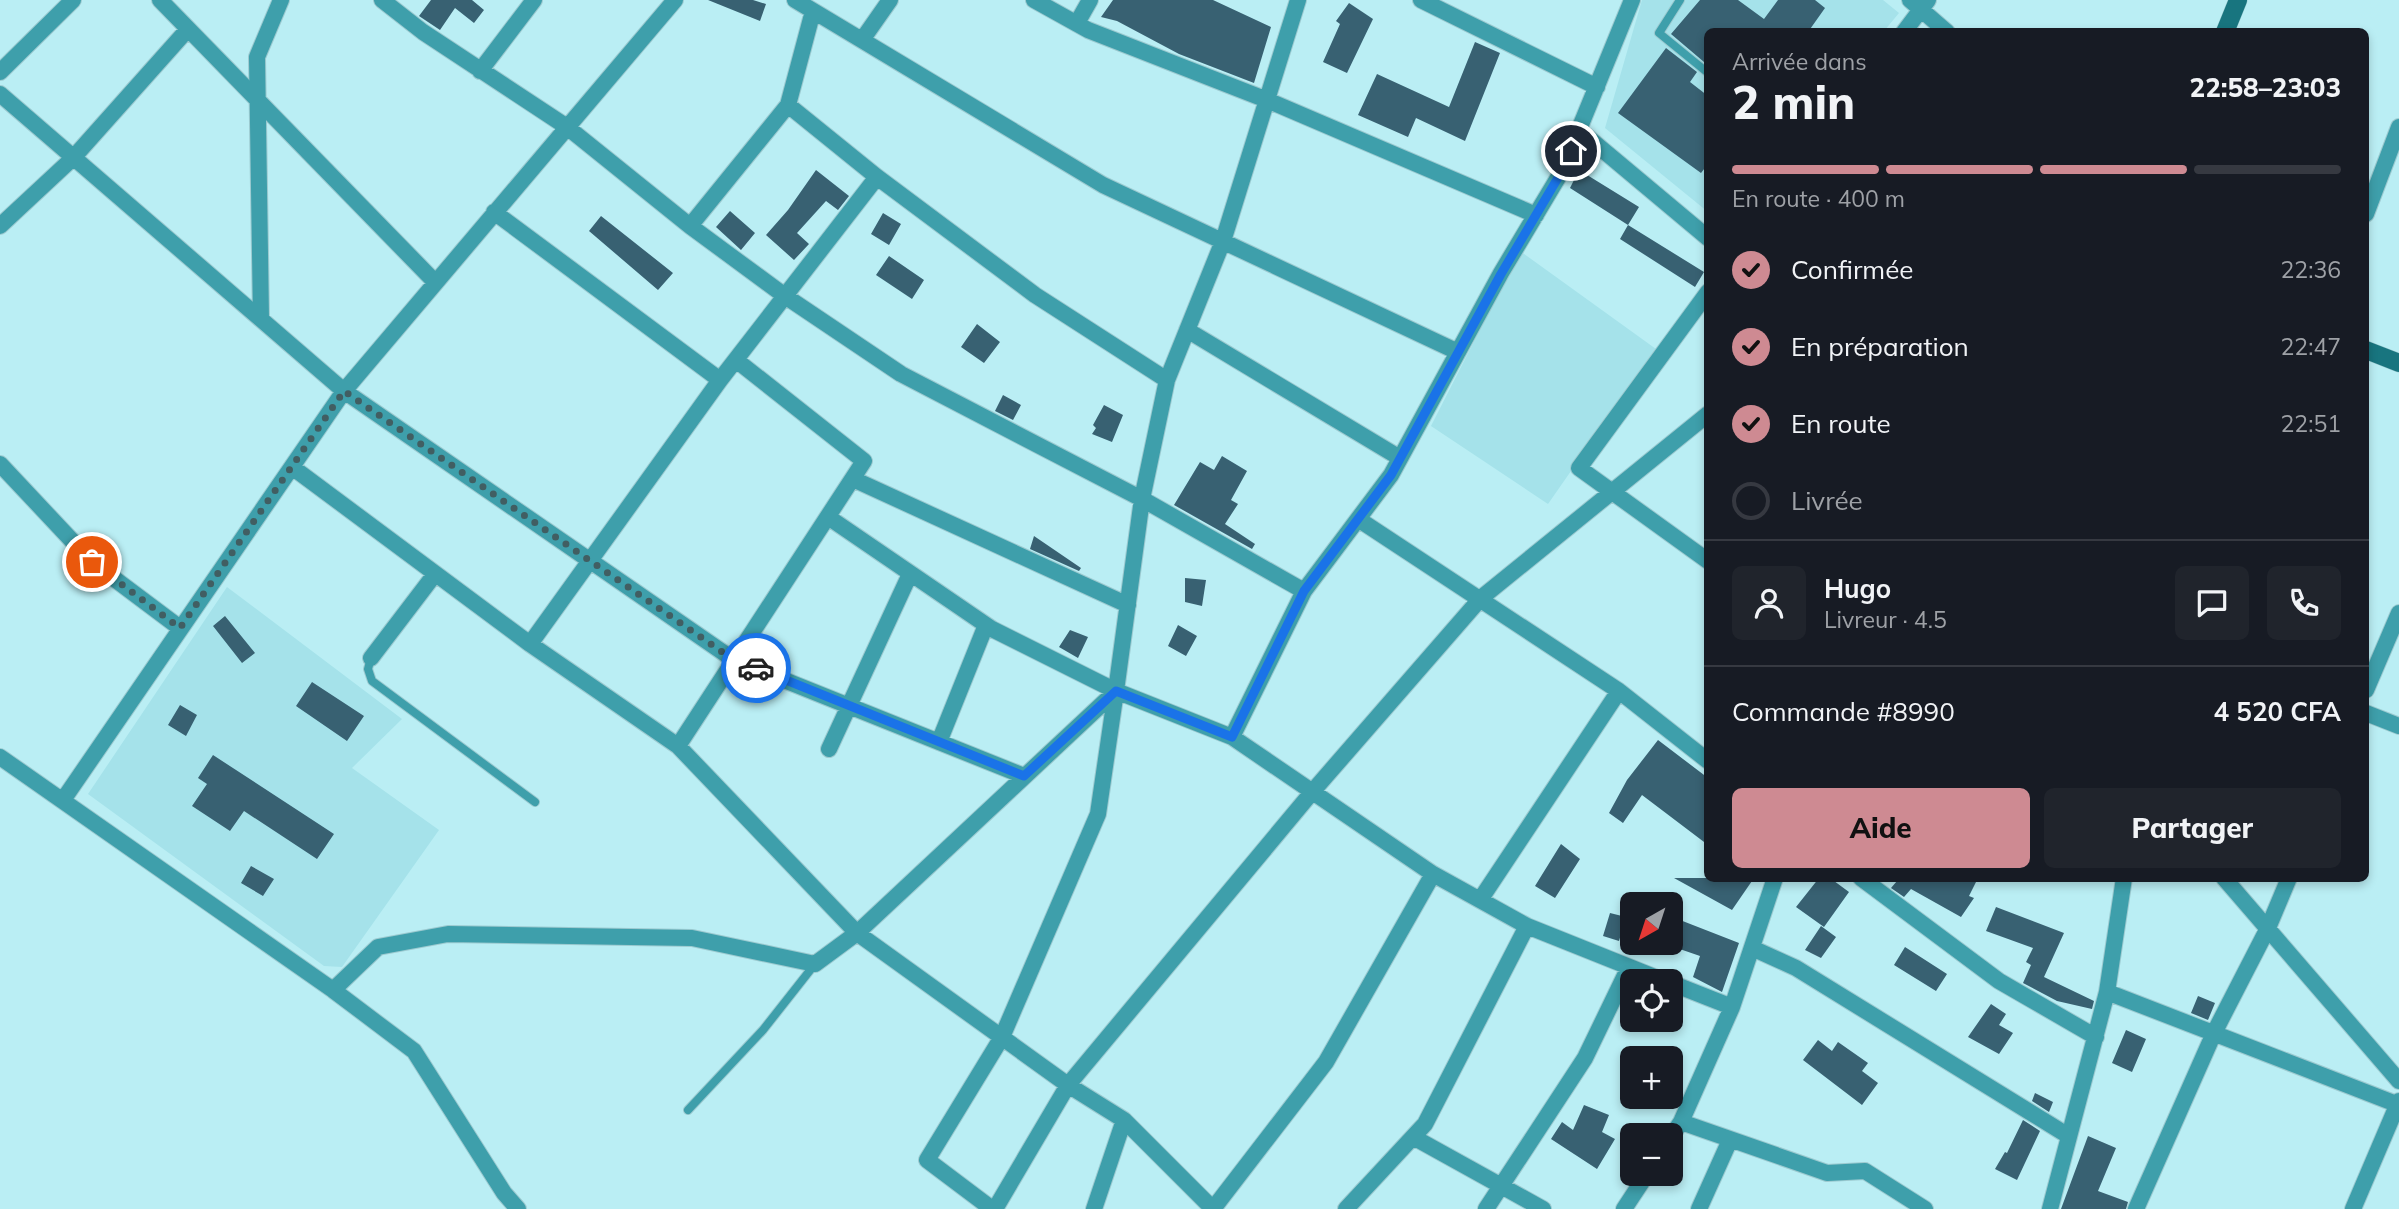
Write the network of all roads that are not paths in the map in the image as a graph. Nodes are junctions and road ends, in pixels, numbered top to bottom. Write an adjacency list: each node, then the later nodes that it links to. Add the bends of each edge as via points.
1 (73, 0): 26 (street)
2 (159, 0): 22 (street)
3 (281, 0): 29 (street, via 257,57)
4 (382, 0): 25 (street)
5 (534, 0): 25 (street)
6 (675, 0): 32 (street)
7 (795, 0): 17 (street)
8 (890, 0): 23 (street)
9 (1034, 0): 18 (street)
10 (1090, 0): 18 (street)
11 (1298, 0): 30 (street)
12 (1421, 0): 27 (street)
13 (1680, 0): 24 (lane, via 1659,33)
14 (2238, 0): 21 (street)
15 (1625, 3): 27 (street)
16 (1920, 3): 19 (street); 20 (street)
17 (813, 11): 23 (street); 31 (street)
18 (1077, 23): 30 (street)
19 (1906, 28)
20 (1943, 28)
21 (2227, 28)
22 (188, 29): 29 (street); 35 (street)
23 (862, 40): 43 (street, via 1103,185)
24 (1704, 69)
25 (480, 71): 32 (street)
26 (0, 72)
27 (1597, 88): 34 (street)
28 (0, 94): 35 (street)
29 (257, 100): 44 (street); 47 (street)
30 (1267, 100): 39 (street); 43 (street)
31 (788, 105): 36 (street); 41 (street)
32 (567, 127): 38 (street); 41 (street)
33 (2399, 127): 37 (street)
34 (1579, 130): 39 (street); 42 (street)
35 (73, 158): 40 (street); 47 (street)
36 (877, 177): 45 (street); 54 (street, via 1035,295)
37 (2369, 206)
38 (494, 212): 44 (street); 53 (street)
39 (1536, 215): 50 (street)
40 (0, 226)
41 (690, 226): 45 (street)
42 (1704, 235)
43 (1223, 241): 48 (street); 50 (street)
44 (435, 282): 55 (street)
45 (785, 296): 51 (street); 62 (street, via 901,374)
46 (1704, 297): 61 (street, via 1579,468)
47 (261, 319): 55 (street)
48 (1187, 330): 54 (street); 57 (street)
49 (2369, 351): 52 (street)
50 (1458, 352): 57 (street)
51 (736, 359): 53 (street); 60 (street, via 864,461)
52 (2399, 363)
53 (720, 380): 66 (street)
54 (1167, 380): 62 (street)
55 (344, 391): 59 (street); 66 (street)
56 (1704, 417): 61 (street)
57 (1400, 458): 64 (street)
58 (0, 464): 74 (street, via 92,562)
59 (292, 467): 67 (street); 74 (street)
60 (853, 479): 63 (street); 71 (street)
61 (1614, 492): 65 (street); 70 (street)
62 (1142, 499): 69 (street); 71 (street)
63 (828, 517): 68 (street); 77 (street)
64 (1358, 519): 69 (street); 70 (street)
65 (1704, 558)
66 (591, 561): 75 (street); 77 (street)
67 (435, 573): 75 (street); 76 (street)
68 (911, 573): 73 (street); 81 (street)
69 (1304, 591): 84 (street)
70 (1481, 598): 80 (street); 91 (street)
71 (1128, 604): 79 (street)
72 (2399, 613): 78 (street)
73 (986, 625): 79 (street); 85 (street)
74 (180, 628): 92 (street)
75 (530, 644): 86 (street)
76 (371, 658): 93 (lane, via 372,681)
77 (734, 660): 81 (street); 86 (street)
78 (2369, 683)
79 (1116, 691): 84 (street); 90 (street); 113 (street, via 1098,814)
80 (1619, 691): 89 (street); 100 (street)
81 (849, 706): 85 (street); 87 (street)
82 (2369, 714): 83 (street)
83 (2399, 726)
84 (1232, 737): 91 (street)
85 (939, 742): 90 (street)
86 (678, 746): 103 (street)
87 (829, 750)
88 (0, 757): 92 (street)
89 (1704, 758)
90 (1024, 776): 103 (street)
91 (1313, 791): 94 (street); 116 (street)
92 (63, 800): 109 (street)
93 (536, 802)
94 (1433, 874): 100 (street); 119 (street, via 1326,1062 1213,1209)
95 (1774, 882): 104 (street)
96 (1866, 882): 114 (street, via 1999,981)
97 (2123, 882): 110 (street)
98 (2228, 882): 102 (street)
99 (2286, 882): 102 (street)
100 (1480, 900): 101 (street)
101 (1527, 926): 106 (street); 122 (street, via 1425,1124)
102 (2269, 928): 112 (street); 115 (street)
103 (857, 933): 105 (street); 113 (street)
104 (1752, 948): 111 (street); 121 (street, via 1796,968)
105 (815, 964): 109 (street, via 692,938 448,934 378,947); 118 (lane, via 764,1030)
106 (1629, 967): 107 (street); 124 (street, via 1585,1058)
107 (1634, 969)
108 (1683, 988): 111 (street)
109 (333, 990): 126 (street, via 414,1051)
110 (2107, 992): 112 (street); 114 (street)
111 (1732, 1007): 120 (street)
112 (2214, 1033): 117 (street); 136 (street)
113 (1002, 1037): 116 (street); 127 (street, via 927,1160)
114 (2096, 1037): 121 (street)
115 (2399, 1081)
116 (1068, 1085): 119 (street); 127 (street)
117 (2399, 1103): 137 (street)
118 (688, 1110)
119 (1124, 1120): 128 (street)
120 (1681, 1122): 123 (street)
121 (2067, 1135): 135 (street)
122 (1413, 1136): 124 (street); 129 (street)
123 (1730, 1140): 133 (street); 134 (street, via 1827,1173 1865,1171)
124 (1501, 1186): 130 (street); 131 (street)
125 (1639, 1186): 132 (street)
126 (518, 1209)
127 (994, 1209)
128 (1094, 1209)
129 (1346, 1209)
130 (1486, 1209)
131 (1543, 1209)
132 (1624, 1209)
133 (1699, 1209)
134 (1926, 1209)
135 (2050, 1209)
136 (2136, 1209)
137 (2353, 1209)

